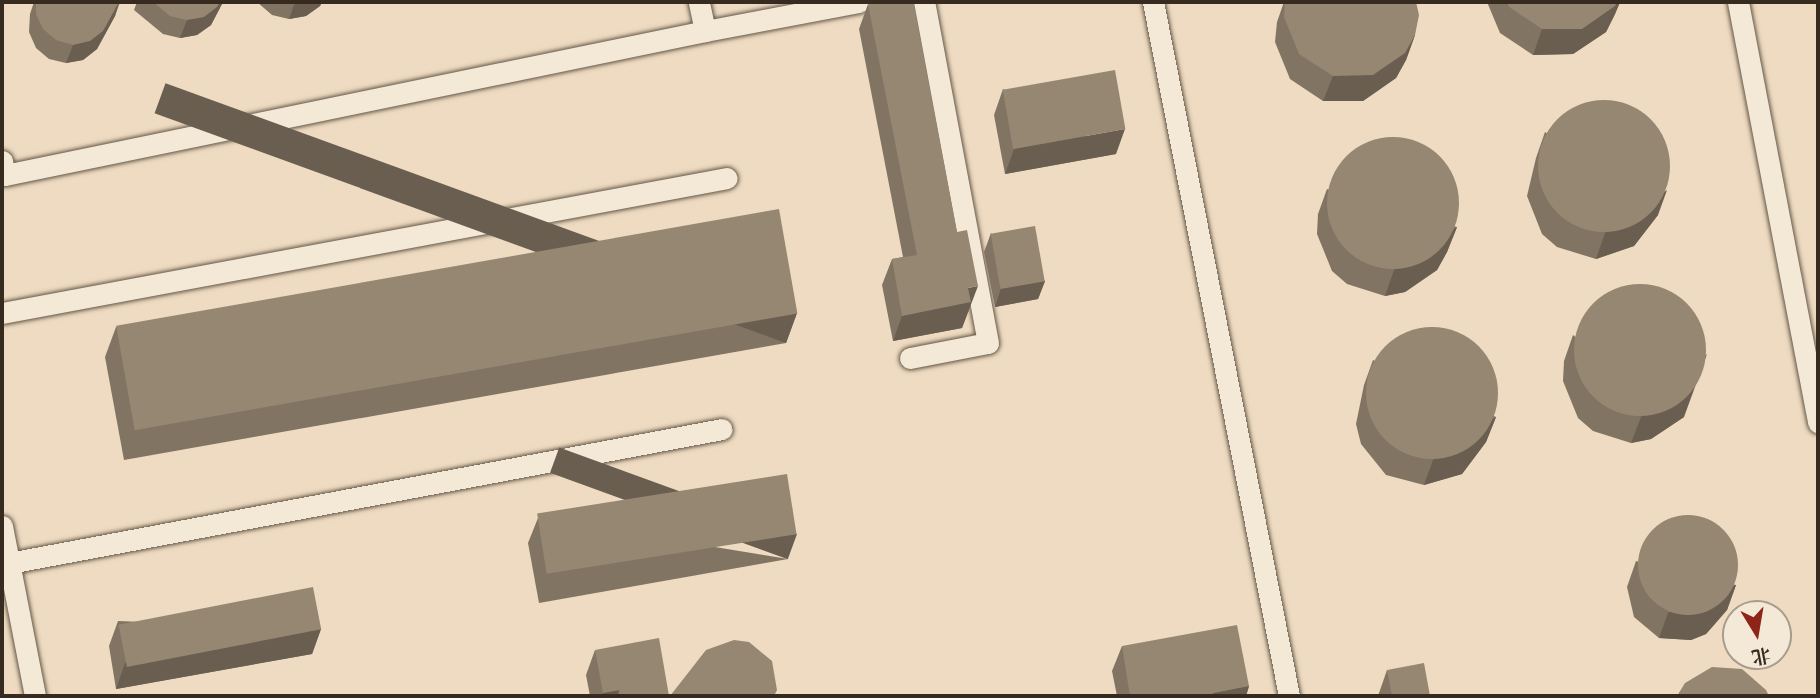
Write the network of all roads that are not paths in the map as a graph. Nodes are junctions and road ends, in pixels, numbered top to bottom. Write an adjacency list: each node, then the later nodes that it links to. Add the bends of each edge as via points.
1 (699, 2): 6 (lane)
2 (859, 2): 6 (lane)
3 (925, 2): 10 (lane, via 988,343)
4 (1153, 2): 16 (lane)
5 (1738, 2): 11 (lane)
6 (705, 31): 7 (lane, via 5,175)
7 (2, 161)
8 (727, 178): 9 (lane)
9 (2, 313)
10 (910, 358)
11 (1818, 422)
12 (722, 429): 14 (lane)
13 (2, 526): 14 (lane)
14 (9, 563): 15 (lane)
15 (35, 696)
16 (1289, 696)

